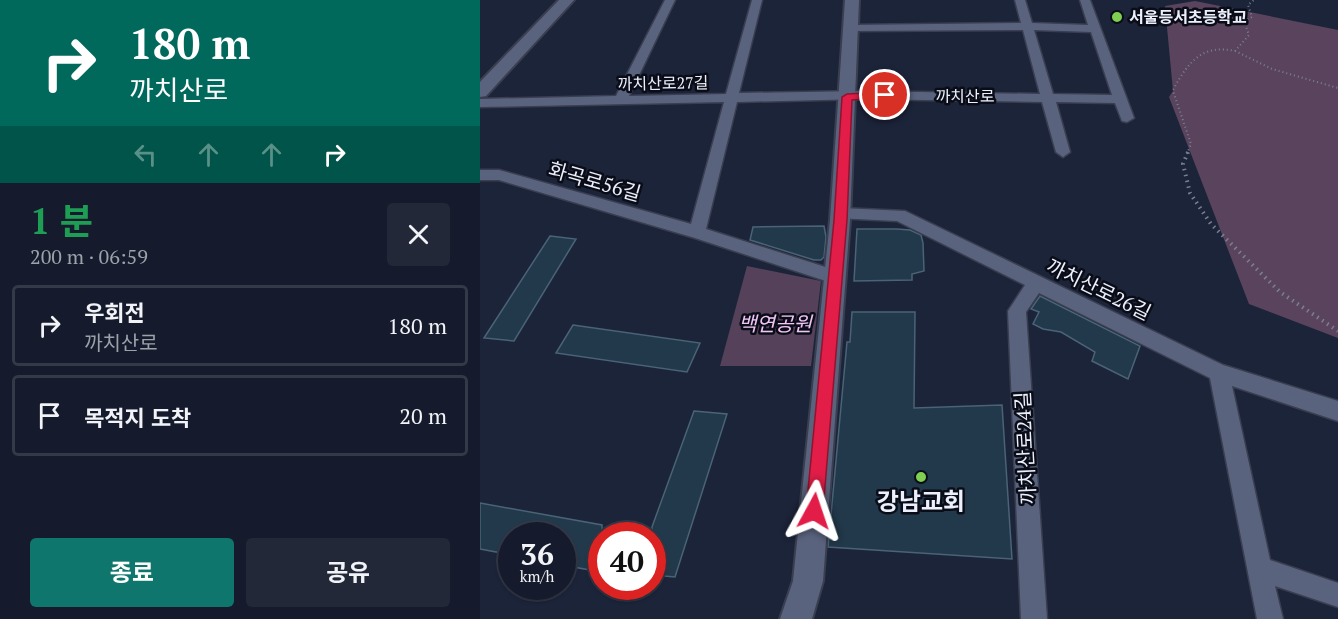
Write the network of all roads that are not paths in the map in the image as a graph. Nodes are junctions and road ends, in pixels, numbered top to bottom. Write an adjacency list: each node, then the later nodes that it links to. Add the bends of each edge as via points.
1 (567, 0): 10 (street)
2 (670, 0): 15 (street)
3 (758, 0): 13 (street)
4 (852, 0): 8 (street)
5 (1020, 0): 7 (street)
6 (1086, 0): 9 (street)
7 (1027, 26): 8 (street); 9 (street); 11 (street)
8 (850, 28): 12 (street)
9 (1096, 29): 14 (street)
10 (480, 92)
11 (1048, 96): 12 (street, 까치산로); 14 (street, 까치산로); 18 (street)
12 (847, 97): 13 (street, 까치산로27길); 20 (street)
13 (732, 98): 15 (street, 까치산로27길); 21 (street)
14 (1121, 99): 17 (street)
15 (620, 101): 16 (street, 까치산로27길)
16 (480, 104)
17 (1127, 118)
18 (1064, 152)
19 (480, 175): 21 (street, 화곡로56길, via 499,175)
20 (841, 214): 22 (street); 23 (street, 까치산로26길, via 899,215)
21 (697, 232): 22 (street, 화곡로56길)
22 (836, 277): 28 (street, via 808,581)
23 (1036, 283): 24 (street, 까치산로26길); 29 (street, 까치산로24길, via 1017,310)
24 (1219, 373): 25 (street, 까치산로26길); 26 (street)
25 (1338, 411)
26 (1260, 569): 27 (street); 30 (street)
27 (1338, 595)
28 (796, 619)
29 (1034, 619)
30 (1270, 619)

